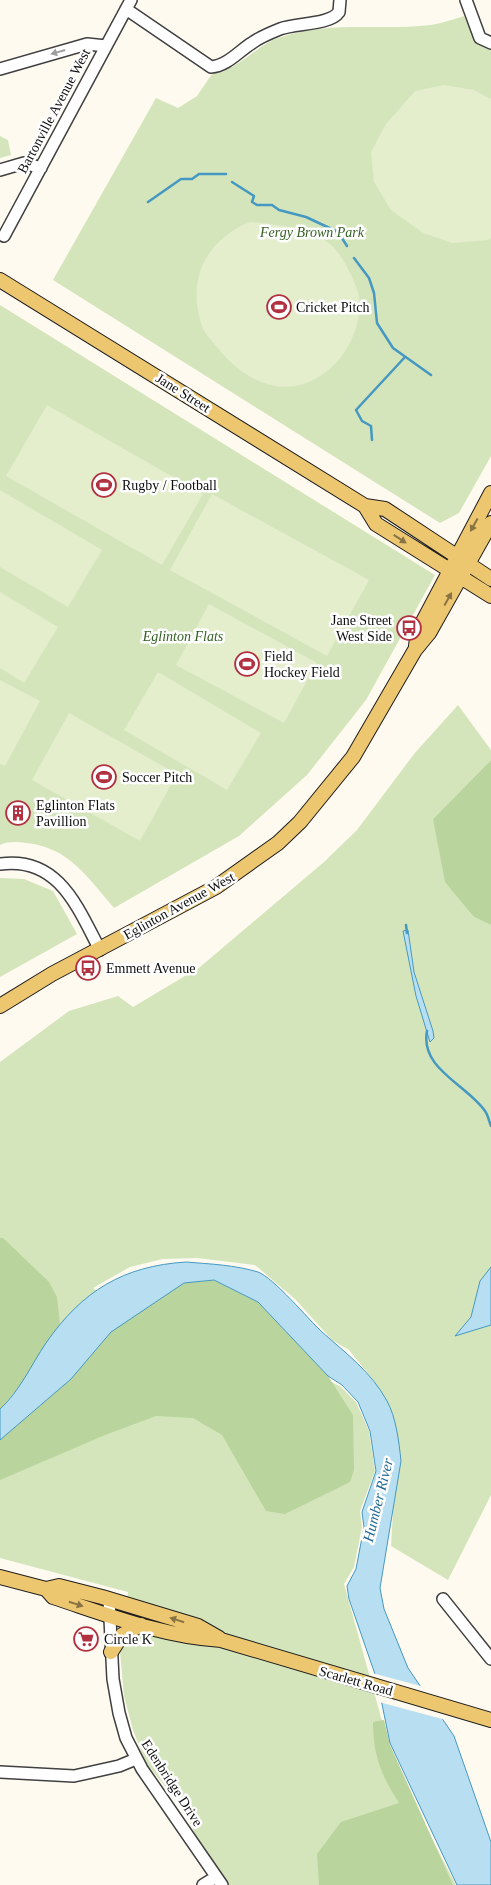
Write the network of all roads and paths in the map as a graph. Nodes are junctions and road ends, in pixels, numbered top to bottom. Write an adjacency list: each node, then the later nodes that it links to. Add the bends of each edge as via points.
1 (340, 0): 3 (street, via 339,12 331,20 274,31 216,66 206,65)
2 (466, 0): 4 (street, via 480,38)
3 (128, 4): 5 (street, Bartonville Avenue West)
4 (491, 42)
5 (106, 46): 6 (street, one-way to 6, via 87,44); 7 (street, Bartonville Avenue West)
6 (0, 68)
7 (41, 168): 8 (street, via 24,164); 9 (street, Bartonville Avenue West)
8 (0, 170)
9 (4, 236)
10 (0, 280): 12 (main road, Jane Street)
11 (491, 493): 14 (main road, Eglinton Avenue West, one-way to 14)
12 (365, 506): 14 (main road, Jane Street, via 385,509); 15 (main road, Jane Street, one-way to 15, via 376,524)
13 (491, 523): 14 (main road, Eglinton Avenue West)
14 (463, 560): 15 (main road, Eglinton Avenue West); 16 (main road, Jane Street)
15 (455, 574): 17 (main road, Jane Street); 19 (main road, Eglinton Avenue West, via 429,633 415,650 353,757 294,827 270,849 216,887)
16 (491, 579)
17 (491, 596)
18 (0, 864): 19 (street, via 22,862 45,870 57,879)
19 (100, 950): 20 (main road, Eglinton Avenue West, via 52,974)
20 (0, 1006)
21 (0, 1577): 22 (main road, Scarlett Road)
22 (46, 1589): 23 (main road, Scarlett Road, via 59,1586); 25 (main road, Scarlett Road, one-way to 25, via 53,1597)
23 (109, 1599): 25 (street, Edenbridge Drive); 27 (main road, Scarlett Road, one-way to 23, via 198,1626)
24 (443, 1600): 29 (street)
25 (110, 1616): 26 (main road, Scarlett Road); 28 (street, Edenbridge Drive)
26 (141, 1625): 27 (main road, Scarlett Road, via 194,1639); 28 (main road, via 122,1635)
27 (221, 1640): 30 (main road, Scarlett Road)
28 (111, 1652): 31 (street, Edenbridge Drive, via 119,1713)
29 (491, 1659)
30 (485, 1718)
31 (136, 1759): 32 (street, via 74,1776); 33 (street, Edenbridge Drive)
32 (0, 1772)
33 (219, 1881): 34 (street)
34 (203, 1885)

